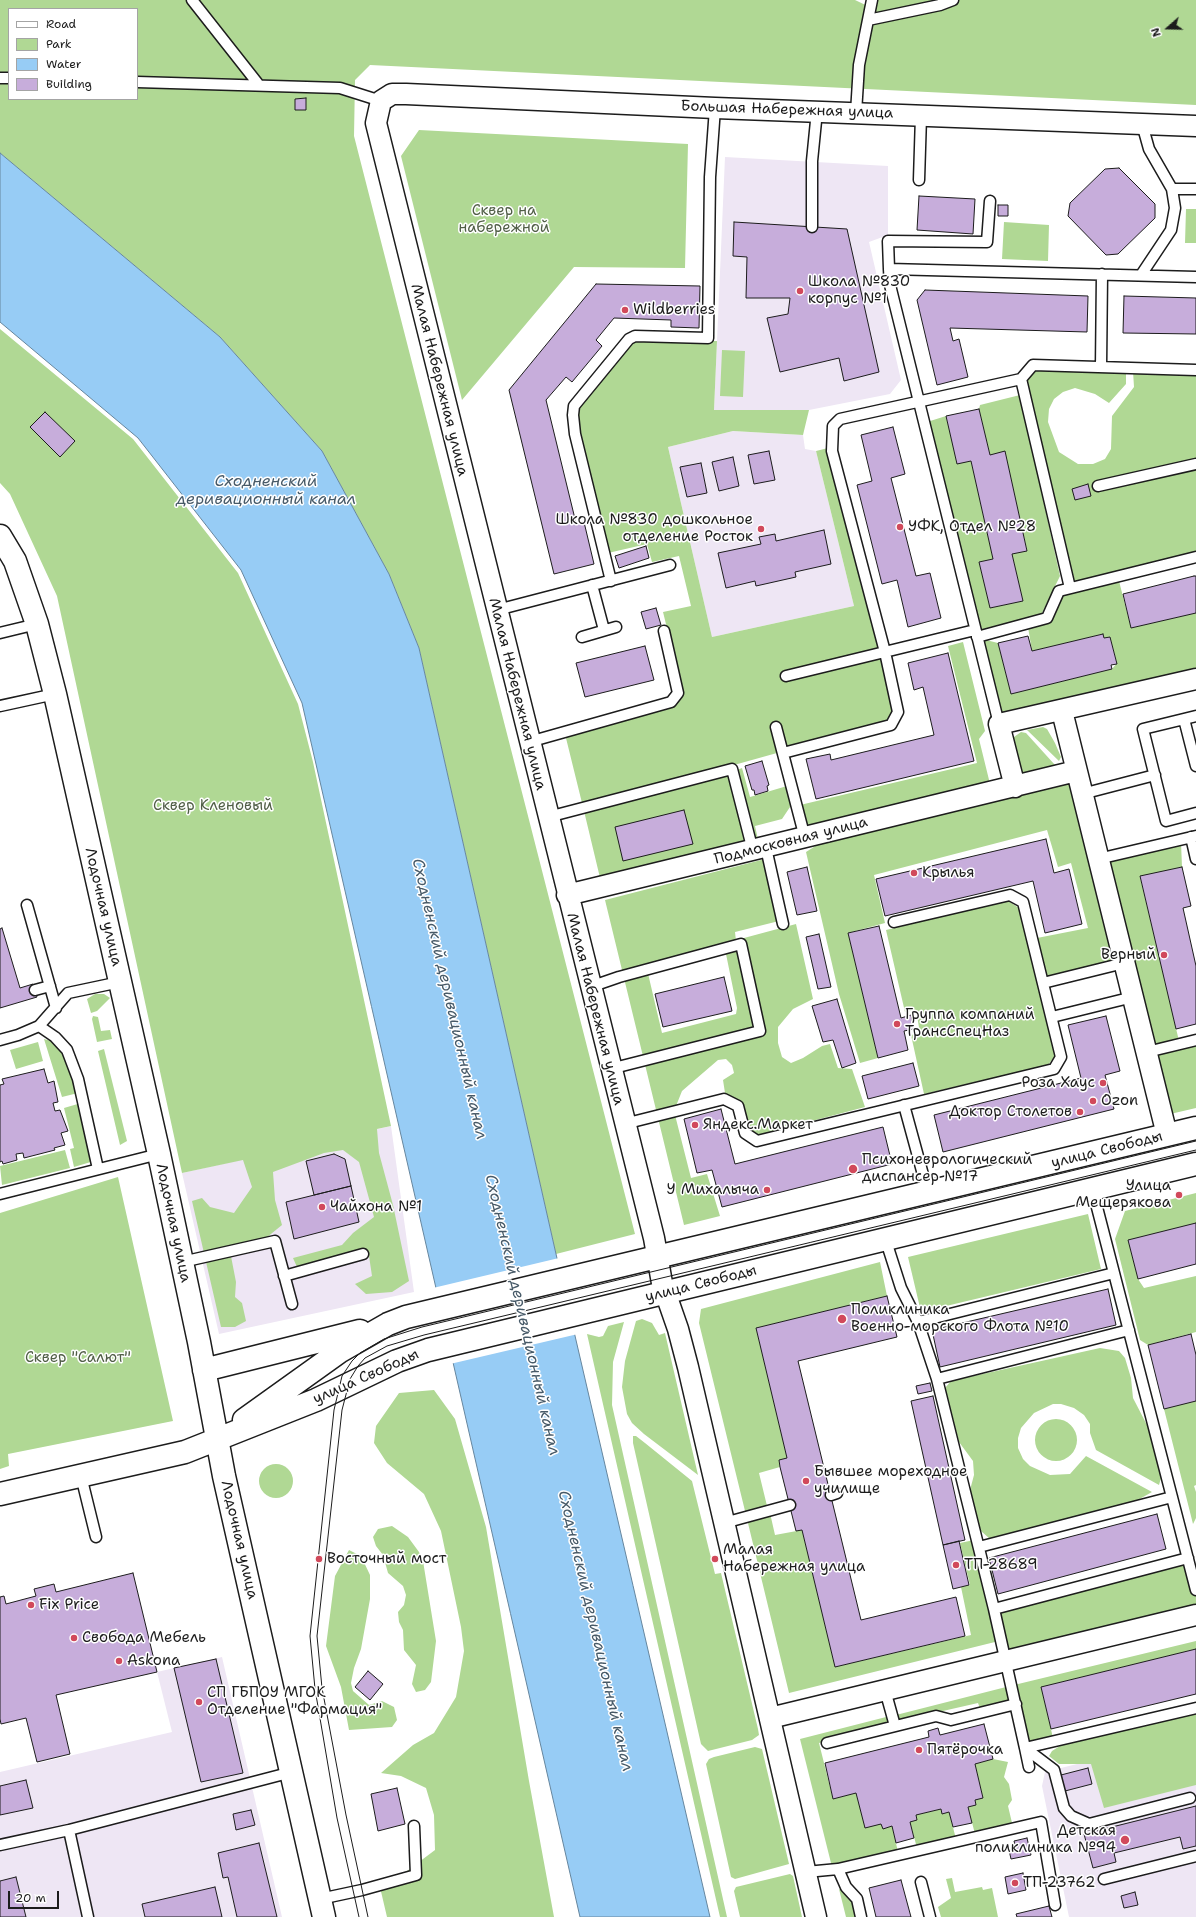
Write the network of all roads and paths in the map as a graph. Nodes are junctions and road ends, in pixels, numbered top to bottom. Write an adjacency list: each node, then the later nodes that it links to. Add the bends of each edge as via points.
1 (192, 0): 6 (lane)
2 (872, 0): 4 (lane)
3 (953, 0): 4 (lane)
4 (868, 20): 10 (lane, via 859,65)
5 (138, 82): 6 (lane)
6 (259, 84): 7 (lane, via 340,88)
7 (381, 101): 8 (street, Большая Набережная улица, via 392,94 406,94); 35 (street, Малая Набережная улица, via 376,123)
8 (715, 108): 9 (street, Большая Набережная улица); 32 (lane, via 710,177 708,338 635,336 629,339 574,406 575,434)
9 (817, 111): 10 (street, Большая Набережная улица); 18 (lane, via 812,161)
10 (856, 113): 11 (street, Большая Набережная улица)
11 (921, 116): 12 (street, Большая Набережная улица); 14 (lane)
12 (1142, 124): 13 (street, Большая Набережная улица); 15 (lane, via 1149,149)
13 (1196, 126)
14 (919, 180)
15 (1172, 188): 16 (lane); 21 (lane, via 1174,208 1171,230)
16 (1196, 189)
17 (990, 201): 19 (lane, via 987,242 888,241)
18 (812, 227)
19 (889, 269): 20 (lane); 26 (lane, via 890,285)
20 (1102, 274): 21 (lane); 23 (lane)
21 (1141, 275): 22 (lane)
22 (1196, 277)
23 (1101, 367): 24 (lane); 25 (lane, via 1033,365)
24 (1196, 370)
25 (1021, 379): 26 (lane); 34 (lane)
26 (919, 402): 41 (lane); 43 (lane, via 840,419 833,426 832,451)
27 (1196, 464): 28 (lane)
28 (1098, 486)
29 (0, 536): 36 (main road, Лодочная улица, via 15,561)
30 (1196, 557): 34 (lane)
31 (670, 565): 32 (lane)
32 (611, 581): 33 (lane)
33 (592, 585): 35 (lane); 38 (lane)
34 (1070, 588): 41 (lane, via 1059,592 1047,618)
35 (497, 610): 53 (street, Малая Набережная улица)
36 (37, 624): 40 (lane); 46 (main road, Лодочная улица)
37 (616, 627): 38 (lane)
38 (604, 630): 42 (lane)
39 (664, 631): 53 (lane, via 678,693 671,702)
40 (0, 633)
41 (976, 633): 43 (lane); 51 (lane)
42 (582, 637)
43 (885, 652): 44 (lane); 54 (lane, via 898,712 891,725)
44 (786, 676)
45 (1196, 680): 48 (street)
46 (55, 694): 47 (lane); 72 (main road, Лодочная улица)
47 (0, 706)
48 (1062, 711): 51 (street); 56 (street)
49 (1196, 716): 50 (lane)
50 (1184, 719): 55 (lane); 57 (lane, via 1144,729)
51 (999, 724): 58 (street)
52 (776, 727): 54 (lane)
53 (529, 742): 61 (street, Малая Набережная улица)
54 (783, 753): 63 (lane)
55 (1196, 766)
56 (1076, 771): 58 (street, Подмосковная улица); 59 (street)
57 (1155, 775): 59 (lane); 60 (lane, via 1166,821)
58 (1015, 787): 63 (street, Подмосковная улица)
59 (1082, 794): 65 (street)
60 (1196, 813)
61 (548, 817): 64 (lane, via 732,769); 67 (street, Малая Набережная улица)
62 (1193, 836): 65 (lane); 66 (lane)
63 (805, 838): 64 (street, Подмосковная улица)
64 (760, 850): 67 (street, Подмосковная улица); 70 (lane)
65 (1098, 859): 71 (street)
66 (1196, 859)
67 (567, 896): 75 (street, Малая Набережная улица)
68 (27, 905): 74 (lane)
69 (894, 922): 73 (lane, via 1010,895 1023,902)
70 (783, 924)
71 (1124, 963): 73 (lane); 77 (street)
72 (120, 982): 78 (lane, via 68,993); 89 (main road, Лодочная улица)
73 (1043, 983): 79 (lane)
74 (50, 986): 76 (lane); 78 (lane)
75 (590, 987): 84 (street, Малая Набережная улица); 84 (lane, via 741,944 760,1031)
76 (35, 990)
77 (1133, 997): 79 (lane); 83 (street)
78 (56, 1008): 80 (lane)
79 (1052, 1017): 85 (lane, via 1062,1057 1054,1069)
80 (39, 1026): 81 (lane); 91 (lane, via 55,1037 67,1050 78,1079)
81 (0, 1040)
82 (1196, 1040): 83 (lane)
83 (1147, 1052): 88 (street)
84 (610, 1069): 86 (street, Малая Набережная улица)
85 (904, 1105): 86 (lane, via 757,1141 745,1133 738,1106 724,1099); 93 (lane)
86 (624, 1124): 97 (street, Малая Набережная улица)
87 (1196, 1128): 88 (main road, улица Свободы)
88 (1167, 1135): 93 (main road, улица Свободы)
89 (159, 1154): 91 (lane); 98 (main road, Лодочная улица)
90 (1196, 1164): 92 (main road, улица Свободы)
91 (98, 1169): 94 (lane)
92 (1092, 1188): 95 (main road, улица Свободы); 99 (lane)
93 (928, 1193): 97 (main road, улица Свободы)
94 (0, 1194)
95 (885, 1238): 101 (main road, улица Свободы); 103 (lane, via 901,1288)
96 (363, 1254): 100 (lane)
97 (657, 1256): 101 (street, Малая Набережная улица); 104 (main road, улица Свободы, via 419,1313)
98 (182, 1262): 100 (lane, via 275,1241); 106 (main road, Лодочная улица)
99 (1114, 1273): 103 (lane); 105 (lane)
100 (284, 1276): 102 (lane)
101 (665, 1292): 108 (main road, улица Свободы, via 428,1350 397,1361 316,1400); 113 (street, Малая Набережная улица, via 678,1329)
102 (292, 1304)
103 (918, 1322): 107 (lane)
104 (388, 1324): 106 (main road, улица Свободы); 108 (main road, улица Свободы, via 339,1352)
105 (1129, 1330): 107 (lane); 111 (lane)
106 (204, 1370): 108 (main road, Лодочная улица)
107 (937, 1379): 115 (lane)
108 (217, 1440): 109 (main road, улица Свободы, via 185,1452); 129 (main road, Лодочная улица)
109 (81, 1476): 110 (main road, улица Свободы); 114 (lane)
110 (0, 1494)
111 (1172, 1498): 115 (lane); 116 (lane)
112 (790, 1505): 113 (lane)
113 (724, 1523): 124 (street, Малая Набережная улица)
114 (96, 1537)
115 (979, 1547): 118 (lane)
116 (1188, 1558): 117 (lane); 118 (lane)
117 (1196, 1590)
118 (994, 1609): 120 (lane)
119 (1196, 1615): 120 (street)
120 (1007, 1660): 121 (street); 122 (lane)
121 (886, 1690): 124 (street); 125 (lane)
122 (1016, 1704): 125 (lane, via 951,1720 936,1716); 127 (lane)
123 (1196, 1708): 127 (lane)
124 (770, 1718): 136 (street, Малая Набережная улица)
125 (895, 1726): 126 (lane)
126 (827, 1743)
127 (1025, 1748): 128 (lane); 130 (lane, via 1054,1770 1064,1808 1070,1816 1089,1824)
128 (1029, 1767)
129 (292, 1772): 132 (lane); 140 (main road, Лодочная улица)
130 (1190, 1798)
131 (414, 1826): 140 (lane, via 416,1874 362,1890)
132 (69, 1830): 133 (lane); 141 (lane)
133 (0, 1845)
134 (1196, 1856): 137 (lane)
135 (838, 1869): 136 (lane); 139 (lane, via 1041,1822); 143 (lane, via 846,1887 857,1899)
136 (806, 1872): 142 (street, Малая Набережная улица)
137 (1104, 1879)
138 (921, 1882): 144 (lane)
139 (1055, 1905)
140 (322, 1908)
141 (88, 1917)
142 (816, 1917)
143 (861, 1917)
144 (930, 1917)

